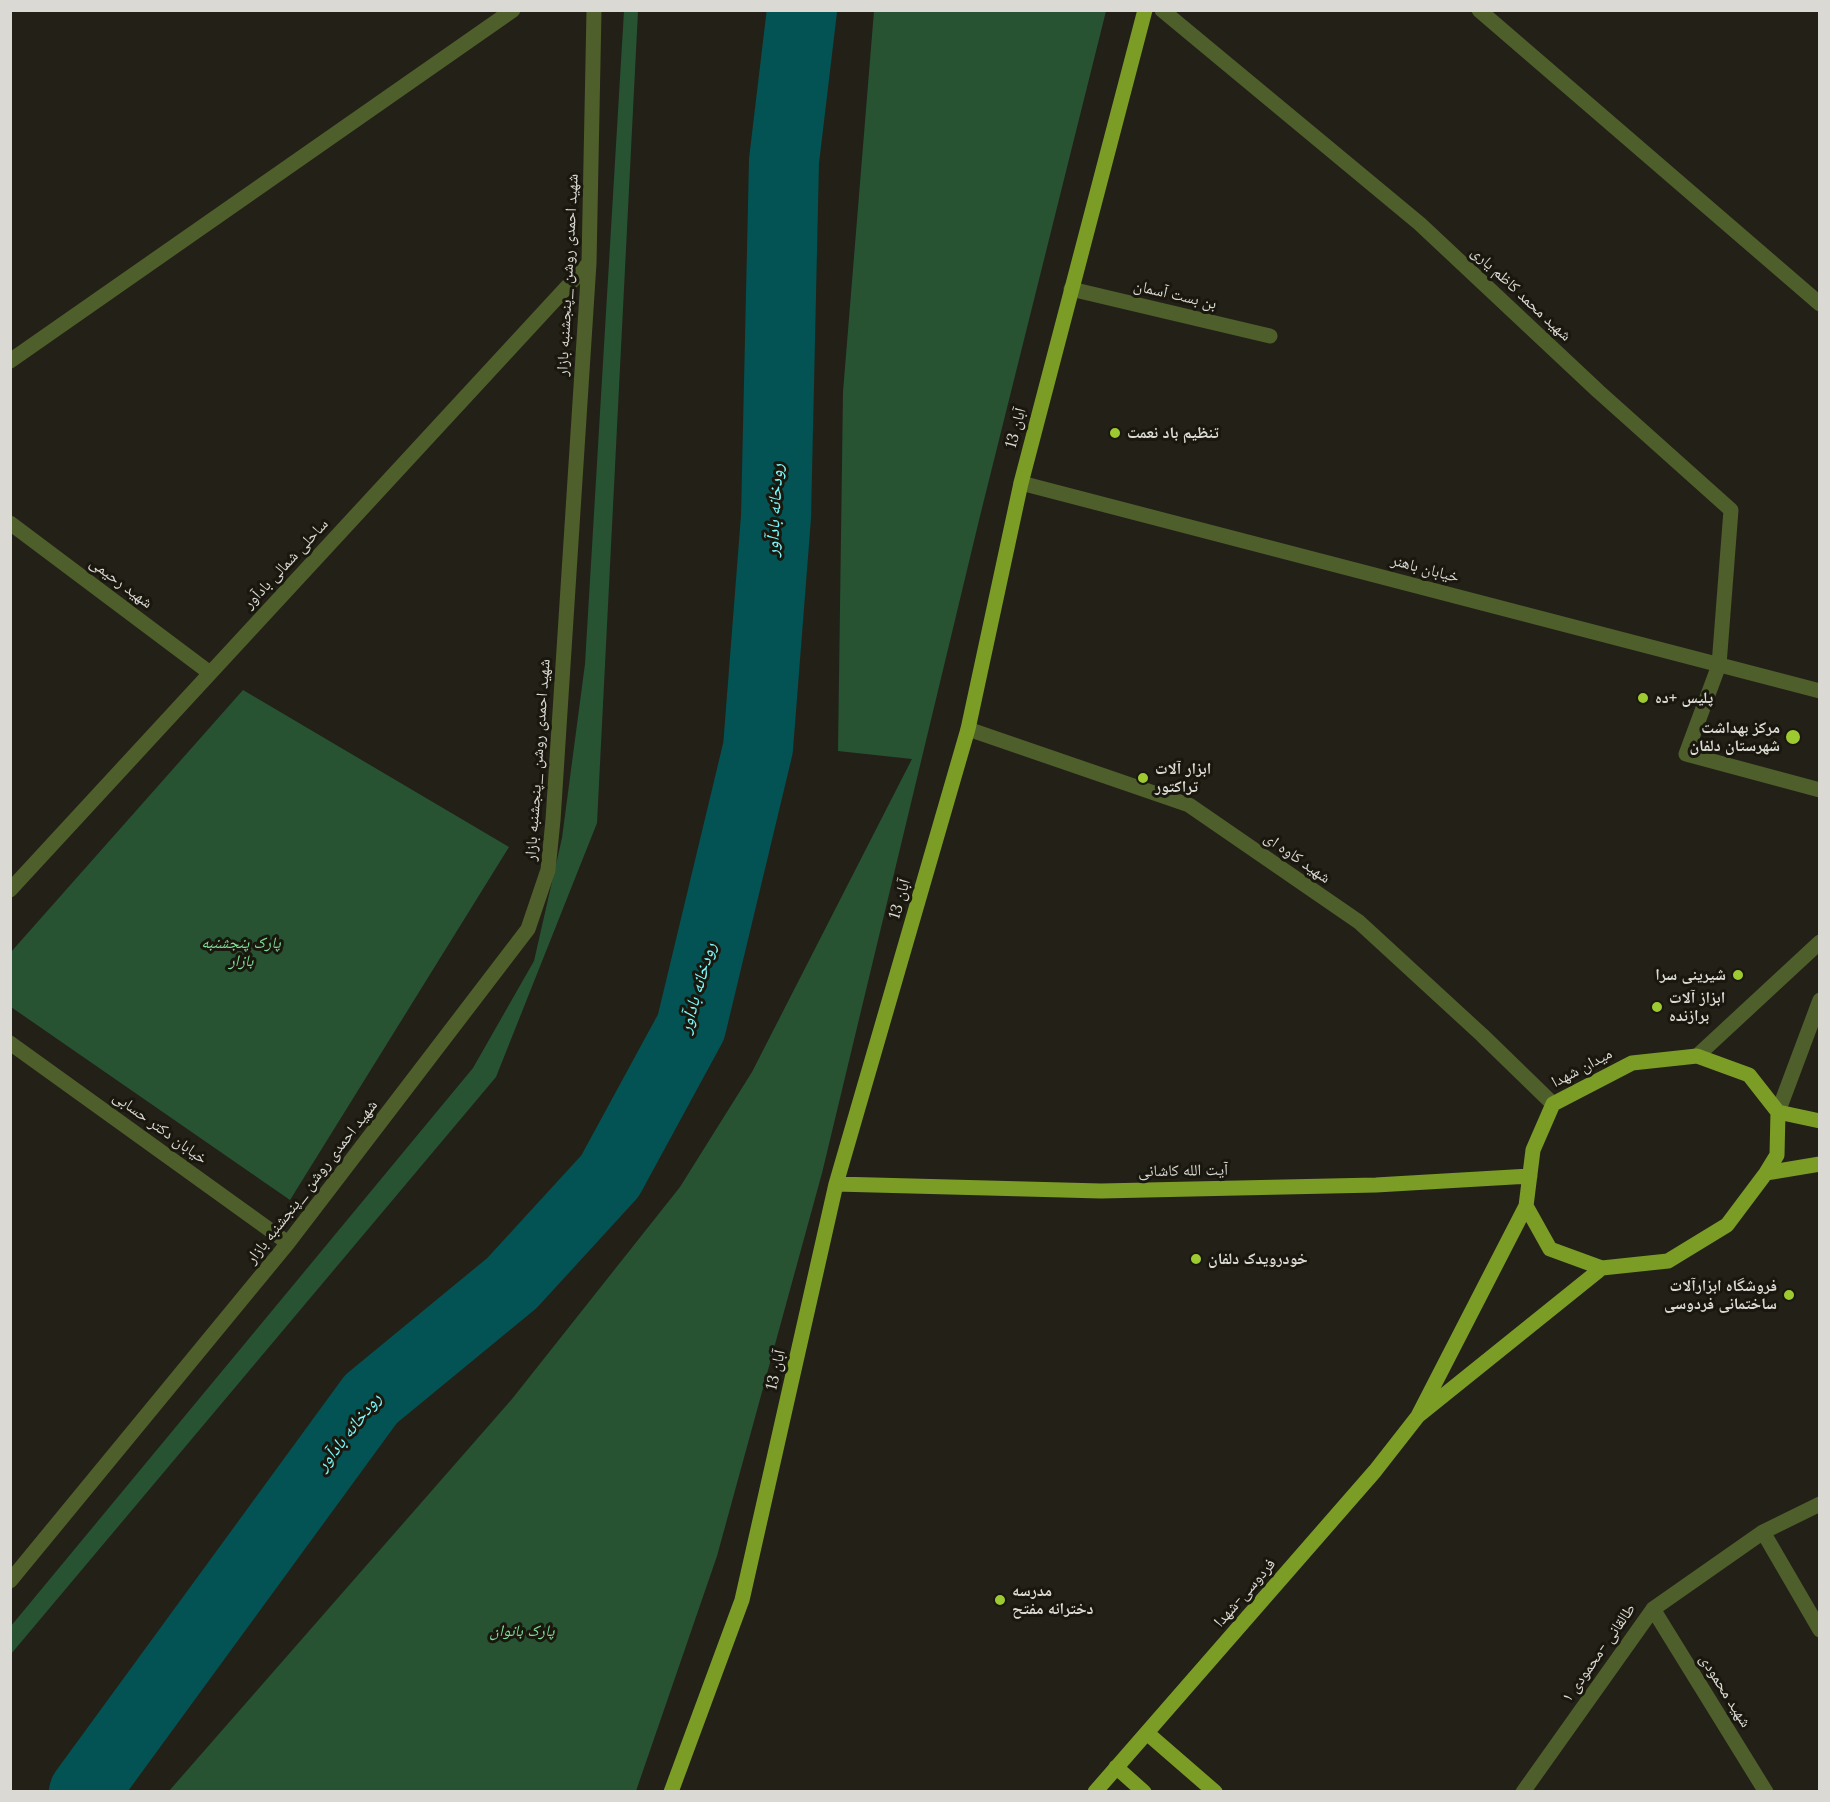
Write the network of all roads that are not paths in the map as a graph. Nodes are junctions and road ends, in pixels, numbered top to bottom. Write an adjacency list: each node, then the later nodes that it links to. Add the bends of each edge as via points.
1 (513, 10): 10 (street)
2 (594, 10): 6 (street, شهید احمدی روشن _پنجشنبه بازار)
3 (1145, 10): 7 (main road, 13 آبان)
4 (1162, 10): 13 (street, شهید محمد کاظم یاری, via 1420,224 1731,510)
5 (1479, 10): 8 (street)
6 (589, 263): 14 (street, ساحلی شمالی بادآور); 31 (street, شهید احمدی روشن _پنجشنبه بازار, via 548,870 528,929)
7 (1071, 289): 9 (street, بن بست آسمان); 11 (main road, 13 آبان)
8 (1820, 304)
9 (1270, 336)
10 (10, 361)
11 (1021, 483): 13 (street, خیابان باهنر); 16 (main road, 13 آبان)
12 (10, 523): 14 (street, شهید رحیمی)
13 (1719, 664): 15 (street, خیابان باهنر); 17 (street, via 1686,754)
14 (210, 673): 18 (street, ساحلی شمالی بادآور)
15 (1820, 691)
16 (968, 729): 23 (street, شهید کاوه ای, via 1189,805 1359,922); 29 (main road, 13 آبان)
17 (1820, 790)
18 (10, 890)
19 (1820, 942): 22 (street)
20 (1820, 1000): 24 (street)
21 (10, 1042): 31 (street, خیابان دکتر حسابی)
22 (1697, 1056): 23 (main road, میدان شهدا, via 1632,1063); 24 (main road, میدان شهدا, via 1749,1075)
23 (1553, 1104): 28 (main road, میدان شهدا, via 1533,1150)
24 (1778, 1112): 25 (main road); 27 (main road, via 1777,1155)
25 (1820, 1121)
26 (1820, 1164): 27 (main road)
27 (1766, 1173): 32 (main road, via 1727,1226 1668,1261)
28 (1530, 1176): 29 (main road, آیت الله کاشانی, via 1376,1185 1101,1191); 30 (main road, میدان شهدا)
29 (836, 1184): 41 (main road, 13 آبان, via 742,1600)
30 (1526, 1206): 32 (main road, via 1550,1249); 33 (main road, میدان شهدا)
31 (288, 1243): 36 (street, شهید احمدی روشن _پنجشنبه بازار)
32 (1602, 1268): 33 (main road)
33 (1418, 1416): 39 (main road, فردوسی-شهدا)
34 (1820, 1504): 35 (street, طالقانی -محمودی ۱)
35 (1763, 1532): 37 (street, طالقانی -محمودی ۱); 38 (street)
36 (10, 1581)
37 (1653, 1608): 45 (street, طالقانی -محمودی ۱); 46 (street, شهید محمودی)
38 (1820, 1630)
39 (1147, 1733): 40 (main road, فردوسی-شهدا); 44 (main road)
40 (1116, 1767): 42 (main road, فردوسی-شهدا); 43 (main road)
41 (671, 1791)
42 (1095, 1791)
43 (1144, 1791)
44 (1215, 1791)
45 (1523, 1791)
46 (1766, 1791)

